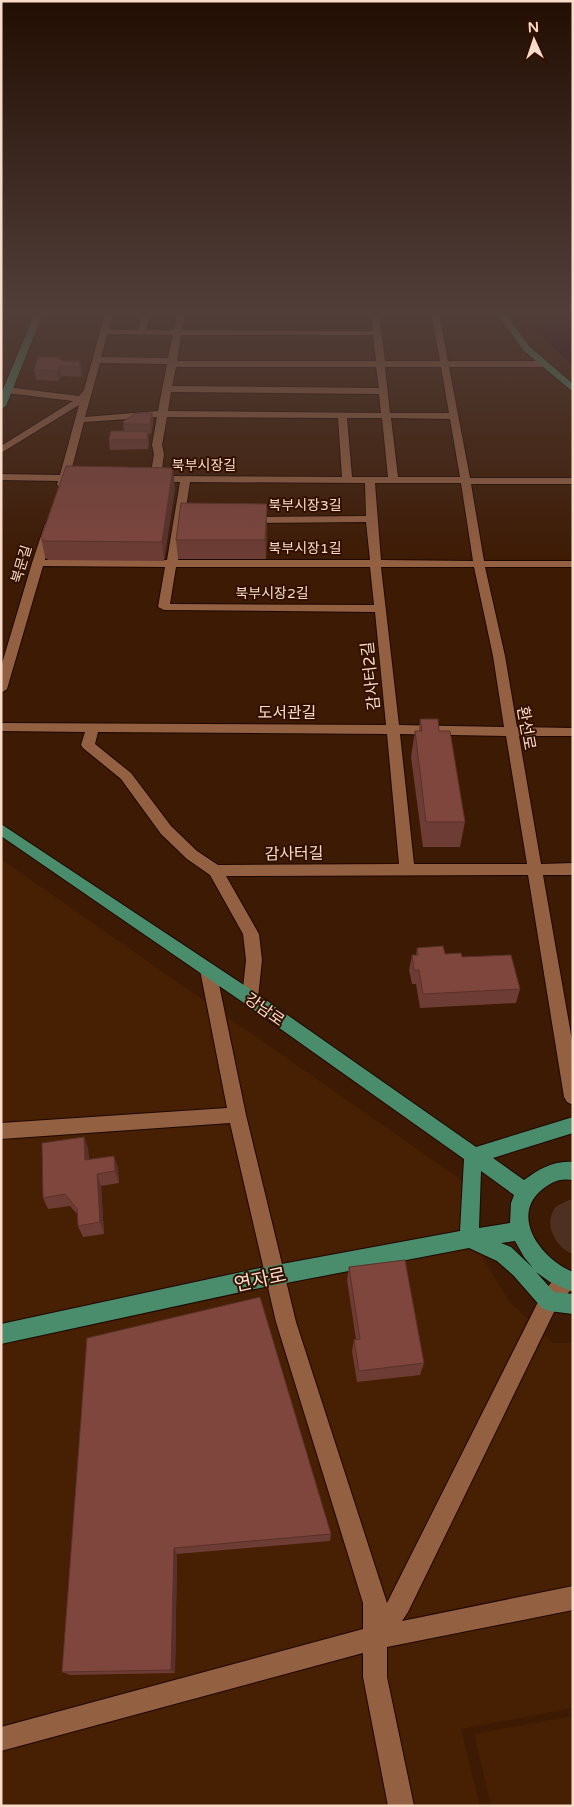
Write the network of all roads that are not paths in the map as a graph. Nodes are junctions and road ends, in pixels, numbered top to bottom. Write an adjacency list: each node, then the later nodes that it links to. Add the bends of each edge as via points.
1 (80, 397): 14 (street)
2 (84, 397): 13 (street)
3 (165, 397): 9 (street)
4 (231, 397): 8 (street)
5 (326, 397): 8 (street)
6 (384, 397): 11 (street)
7 (450, 397): 12 (street, 환선로)
8 (275, 403): 9 (street); 10 (street)
9 (162, 414): 13 (street); 18 (street, 북부시장길, via 157,445 159,454 152,479)
10 (342, 416): 11 (street); 19 (street)
11 (386, 416): 12 (street); 21 (street)
12 (453, 416): 22 (street, 환선로)
13 (79, 420): 16 (street)
14 (1, 450)
15 (1, 477): 16 (street)
16 (64, 477): 17 (street); 24 (street)
17 (94, 478)
18 (186, 479): 19 (street, 북부시장길); 29 (street, via 184,520)
19 (347, 480): 20 (street, 북부시장길)
20 (370, 480): 21 (street, 북부시장길); 26 (street, 감사터2길)
21 (393, 480): 22 (street, 북부시장길)
22 (466, 480): 23 (street, 북부시장길); 31 (street, 환선로)
23 (573, 481)
24 (59, 494)
25 (51, 518): 28 (street, 북문길)
26 (371, 519): 27 (street, 북부시장3길); 30 (street, 감사터2길)
27 (234, 520)
28 (37, 563): 29 (street, 북부시장1길); 34 (street, 북문길)
29 (172, 563): 30 (street, 북부시장1길); 33 (street, 북부시장2길, via 164,607)
30 (376, 564): 31 (street, 북부시장1길); 33 (street, 감사터2길)
31 (479, 564): 32 (street, 북부시장1길); 38 (street, 환선로)
32 (573, 564)
33 (380, 609): 37 (street, 감사터2길)
34 (1, 689)
35 (1, 727): 36 (street, 도서관길)
36 (93, 728): 37 (street, 도서관길); 44 (street, via 88,745 126,776 166,830)
37 (392, 730): 38 (street, 도서관길); 42 (street, 감사터2길)
38 (512, 731): 39 (street, 도서관길); 41 (street, 환선로)
39 (573, 732)
40 (1, 829): 45 (main road, 강남로)
41 (534, 868): 42 (street, 감사터길); 43 (street, 감사터길); 47 (street, 환선로)
42 (406, 869): 44 (street, 감사터길)
43 (573, 869)
44 (215, 871): 46 (street, via 251,934 254,960)
45 (208, 970): 46 (main road, 강남로); 48 (street)
46 (250, 998): 51 (main road, 강남로)
47 (573, 1096)
48 (237, 1115): 50 (street); 56 (street)
49 (573, 1125): 51 (main road)
50 (1, 1131)
51 (473, 1156): 53 (main road, 강남로); 55 (main road)
52 (573, 1171): 53 (main road, via 551,1173 536,1180)
53 (526, 1192): 54 (main road, via 519,1210)
54 (520, 1231): 55 (main road, 연자로); 57 (main road, via 536,1260 550,1272)
55 (468, 1239): 56 (main road, 연자로); 58 (main road, via 504,1254)
56 (274, 1276): 60 (main road, 연자로); 62 (street, via 374,1602)
57 (569, 1281): 58 (street)
58 (549, 1301): 59 (main road); 62 (street, via 400,1604)
59 (573, 1304)
60 (1, 1334)
61 (573, 1598): 62 (street)
62 (375, 1638): 63 (street); 64 (street, via 375,1677)
63 (1, 1739)
64 (401, 1806)

